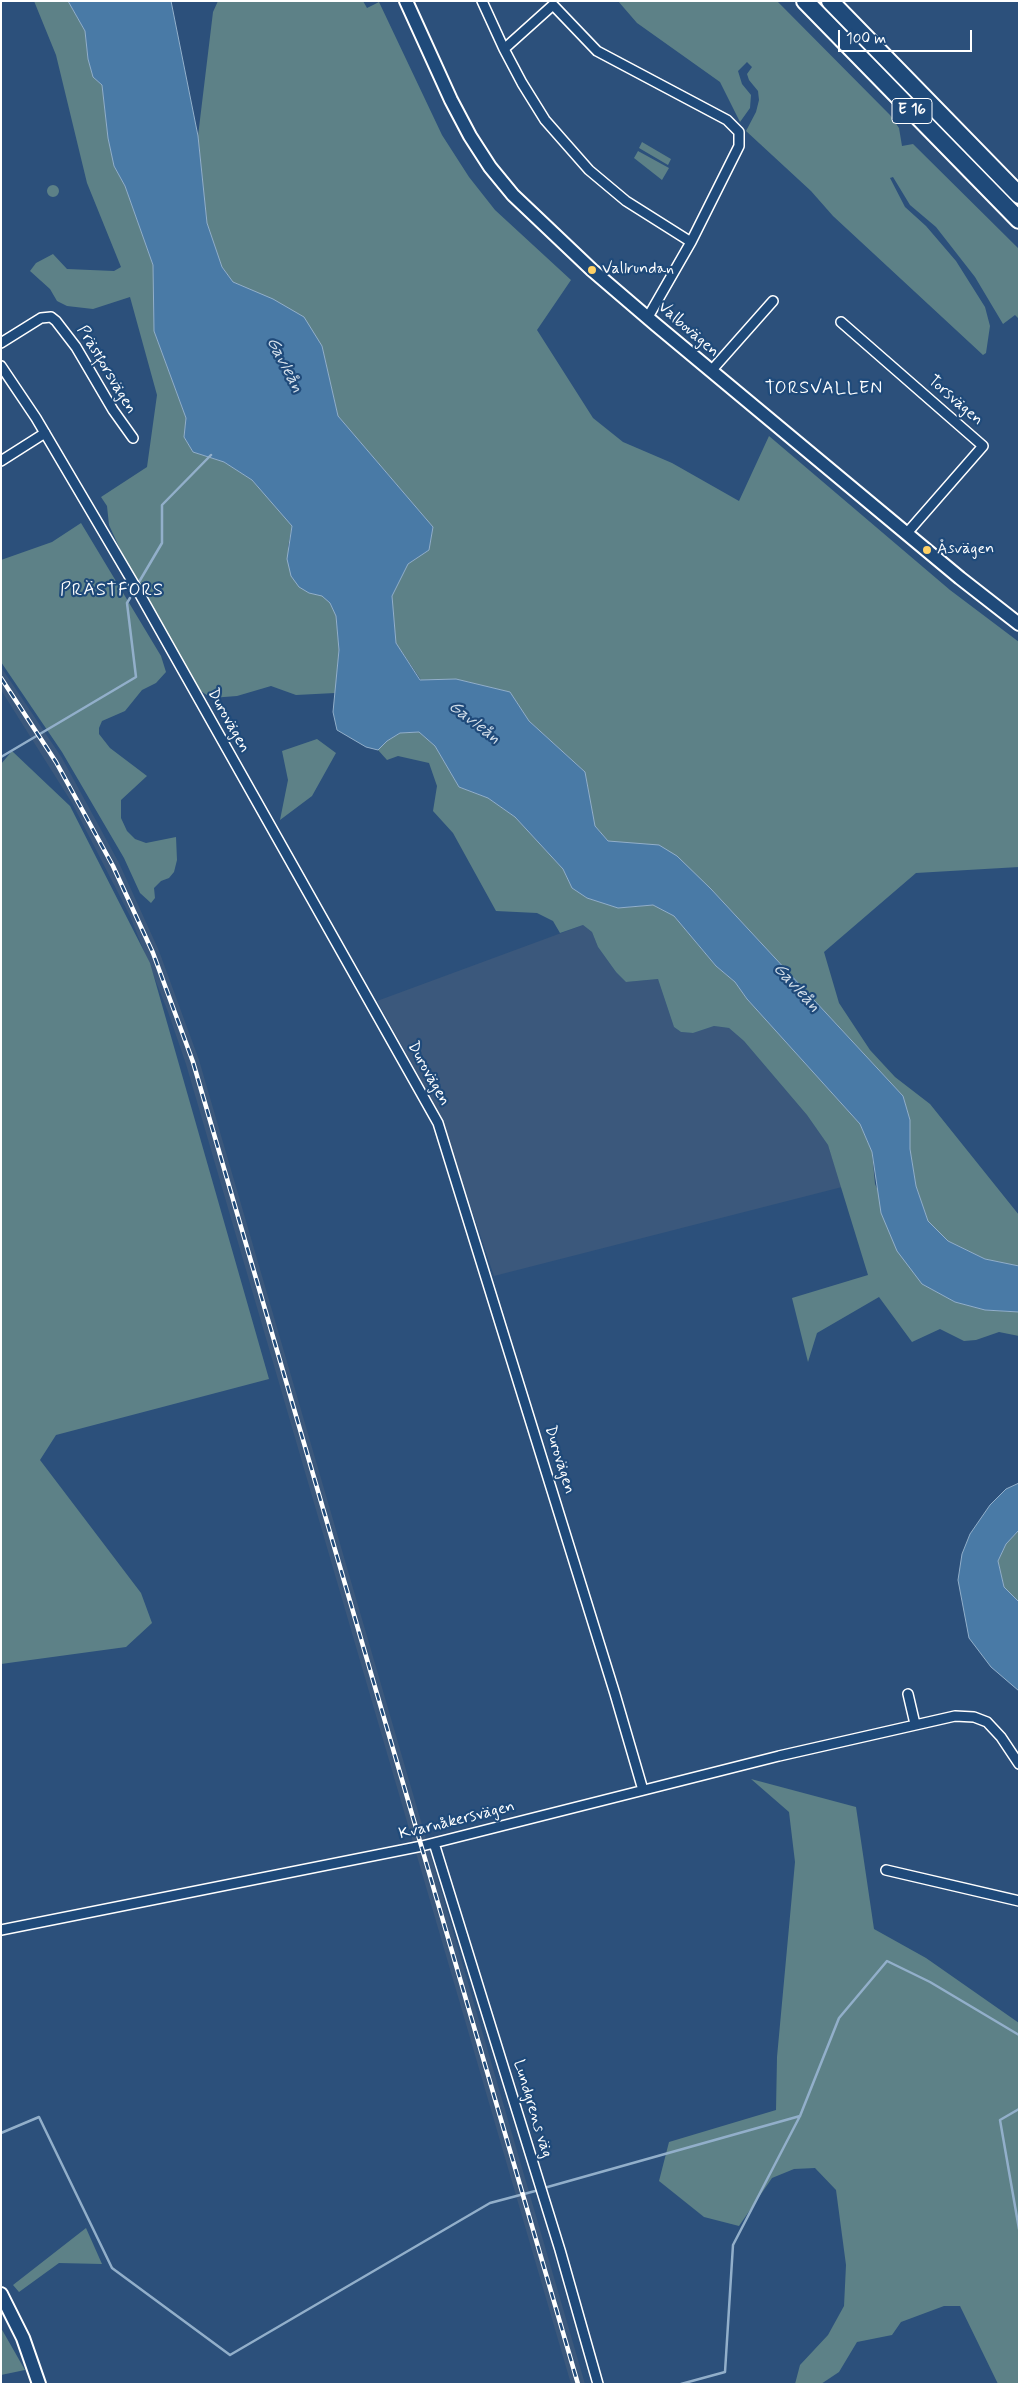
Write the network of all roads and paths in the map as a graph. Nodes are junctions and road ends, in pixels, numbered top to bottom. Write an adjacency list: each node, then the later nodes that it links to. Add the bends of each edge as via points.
1 (406, 1): 10 (main road, Valbovägen, via 451,100 490,167 513,195 592,270)
2 (482, 1): 5 (street)
3 (805, 1): 7 (highway, E 16)
4 (830, 1): 6 (highway, E 16)
5 (504, 49): 8 (street, via 545,120 590,170 626,201); 8 (street, via 553,6 598,51 734,124 739,132 739,146)
6 (1019, 195)
7 (1019, 220)
8 (691, 242): 10 (street)
9 (772, 301): 14 (street)
10 (648, 317): 14 (main road, Valbovägen)
11 (841, 322): 18 (street, Torsvägen, via 984,446)
12 (1, 343): 16 (street, Prästforsvägen, via 41,318 56,320)
13 (1, 366): 15 (street, Durovägen)
14 (711, 371): 18 (main road, Valbovägen)
15 (45, 433): 17 (street); 23 (street, Durovägen, via 138,591 438,1124)
16 (133, 438)
17 (1, 461)
18 (907, 534): 19 (main road, Valbovägen)
19 (1019, 624)
20 (908, 1694): 21 (street)
21 (915, 1724): 22 (street, Kvarnåkersvägen, via 955,1716 974,1716 987,1722); 23 (street, Kvarnåkersvägen)
22 (1019, 1764)
23 (642, 1790): 24 (street, Kvarnåkersvägen)
24 (434, 1843): 27 (street, Kvarnåkersvägen); 30 (street, Lundgrens väg)
25 (886, 1870): 26 (street)
26 (1019, 1900)
27 (1, 1930)
28 (1, 2294): 29 (main road, via 23,2338)
29 (39, 2384)
30 (598, 2384)

